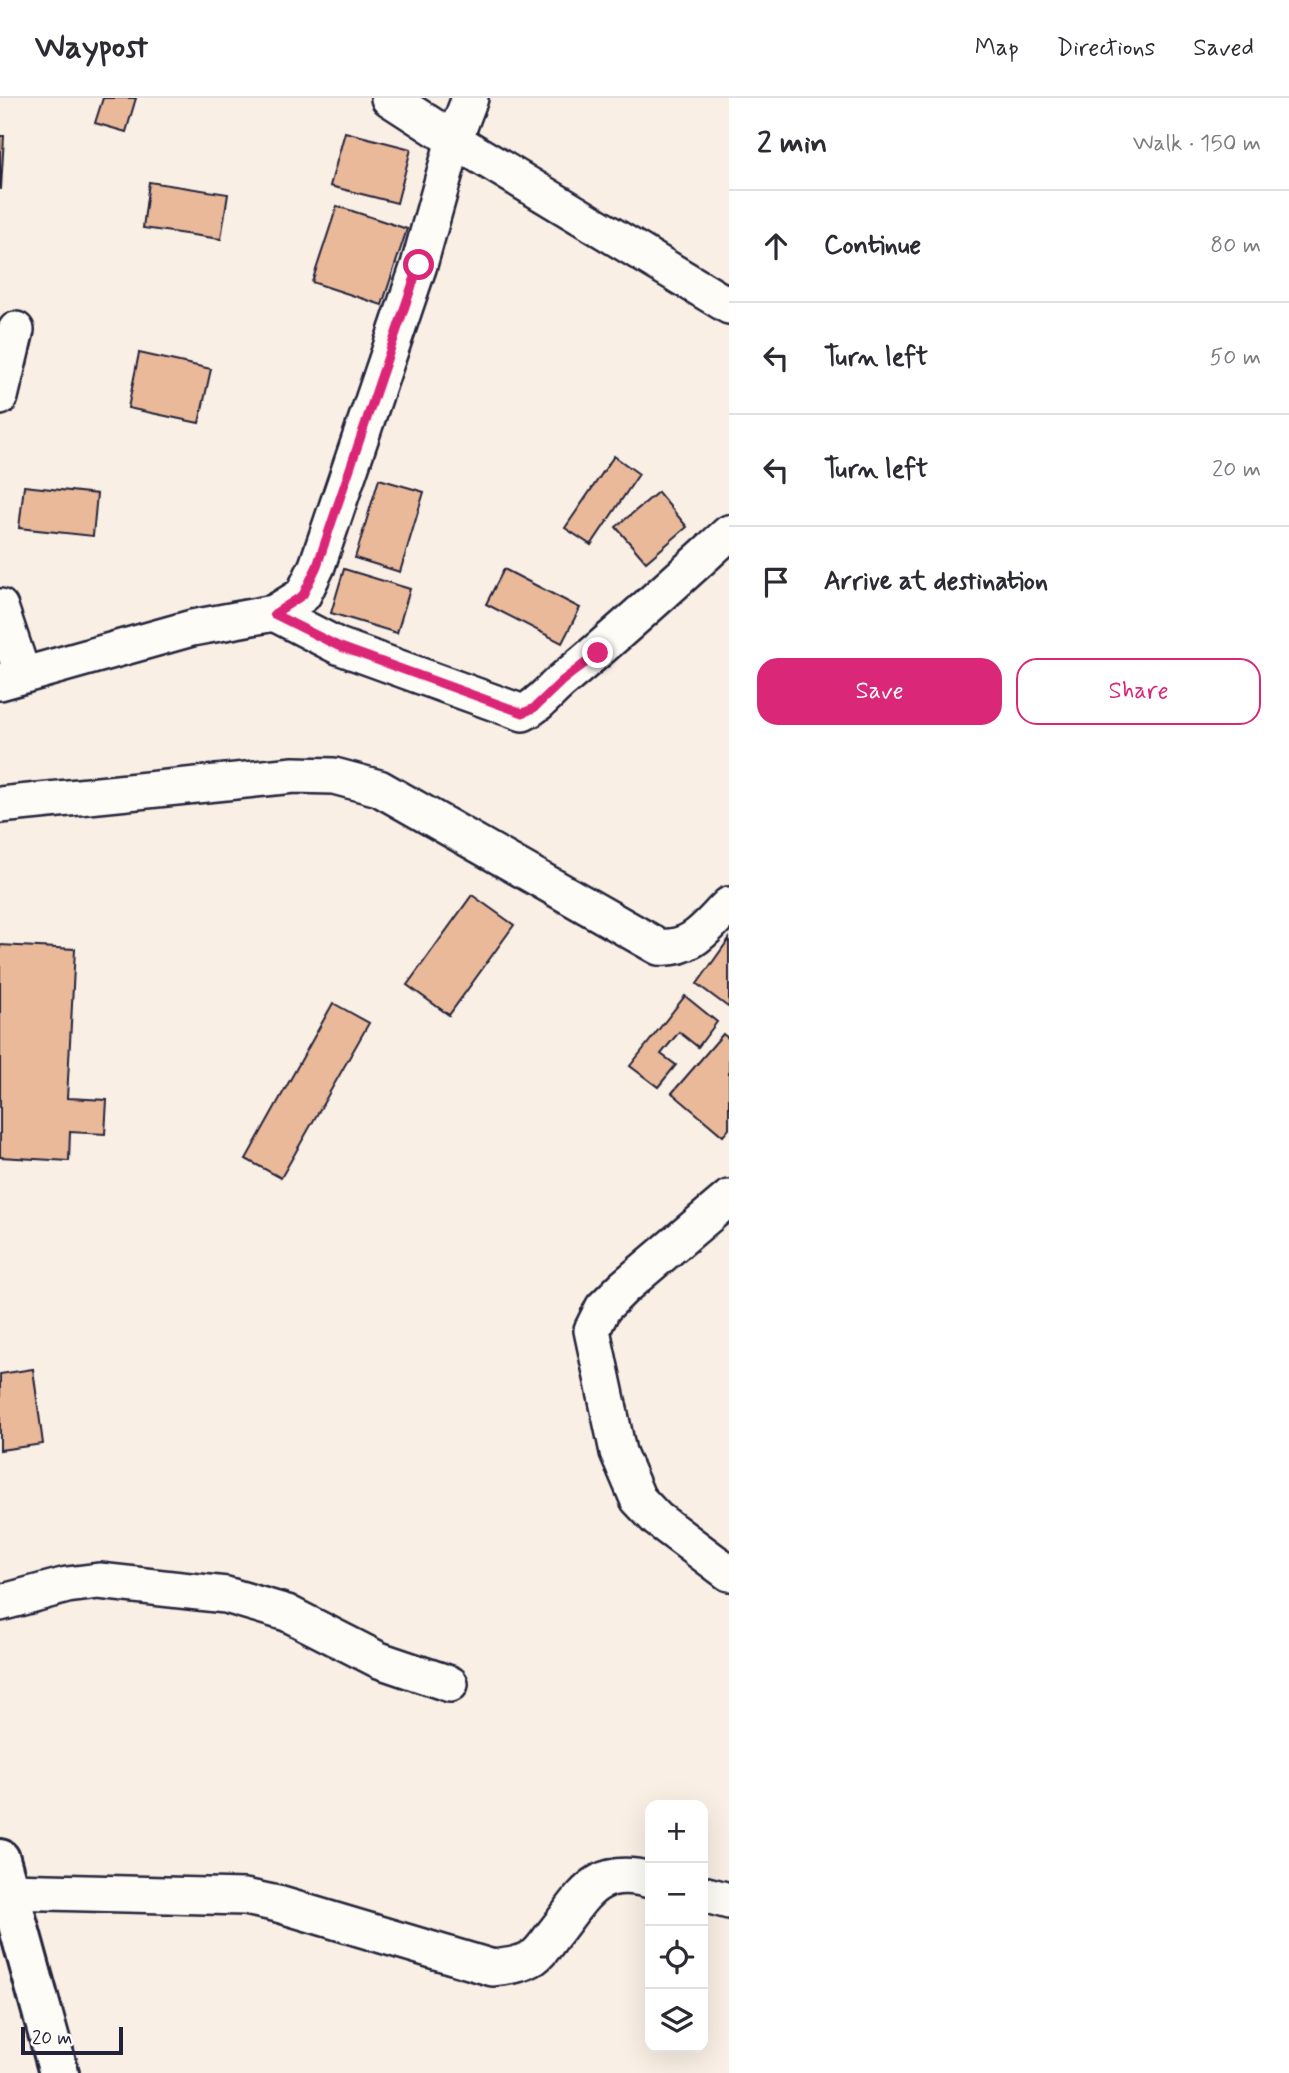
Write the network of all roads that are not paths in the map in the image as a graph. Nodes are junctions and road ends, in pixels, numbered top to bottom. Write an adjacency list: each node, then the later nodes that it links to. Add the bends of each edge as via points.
1 (389, 98): 3 (street)
2 (470, 98): 3 (street)
3 (454, 141): 4 (street); 9 (street, via 419,265 317,566 303,595)
4 (729, 306)
5 (16, 330): 6 (street)
6 (0, 397)
7 (729, 533): 9 (street, via 598,653 523,713 338,646)
8 (0, 607): 10 (street)
9 (274, 614): 10 (street, via 192,628)
10 (11, 677)
11 (0, 805): 12 (street, via 294,775 334,776 379,788 659,947 679,949 694,940)
12 (729, 905)
13 (729, 1198): 14 (street, via 624,1287 603,1308 592,1331 618,1451 638,1499 657,1519)
14 (729, 1573)
15 (0, 1603): 16 (street, via 99,1581 226,1595 287,1613 369,1655)
16 (450, 1684)
17 (4, 1875): 18 (street, via 245,1897 493,1968 537,1956 590,1888 608,1876); 21 (street)
18 (645, 1879)
19 (708, 1895): 20 (street)
20 (729, 1901)
21 (59, 2073)

